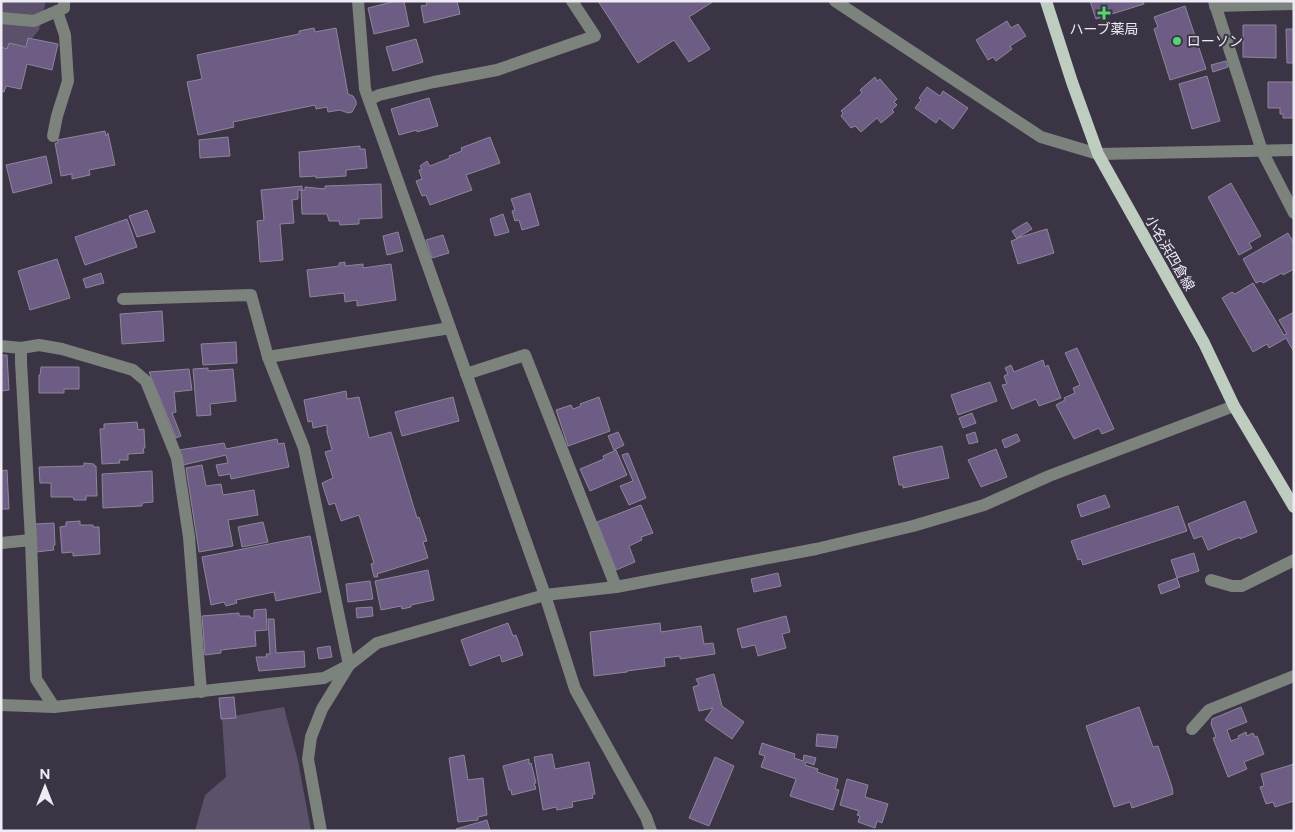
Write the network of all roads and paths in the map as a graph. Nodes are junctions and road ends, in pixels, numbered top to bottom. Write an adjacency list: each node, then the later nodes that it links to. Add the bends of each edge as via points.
1 (358, 1): 9 (street, via 365,89)
2 (572, 1): 9 (street, via 595,36 497,70 397,90)
3 (835, 1): 13 (street, via 1041,137)
4 (1046, 1): 13 (main road, 小名浜四倉線)
5 (1214, 4): 6 (street); 12 (street)
6 (1294, 4)
7 (60, 6): 8 (street, via 34,21); 10 (street, via 68,81)
8 (1, 18)
9 (369, 100): 16 (street)
10 (53, 136)
11 (1294, 150): 12 (street)
12 (1262, 151): 13 (street); 14 (street)
13 (1098, 154): 21 (main road, 小名浜四倉線, via 1204,343)
14 (1294, 213)
15 (123, 299): 19 (street, via 251,295)
16 (450, 328): 19 (street); 20 (street)
17 (1, 346): 18 (street)
18 (22, 348): 23 (street); 31 (street, via 40,345 62,349 133,370 146,381 177,458 190,537)
19 (268, 357): 29 (street, via 304,448)
20 (466, 374): 27 (street, via 525,355); 28 (street)
21 (1234, 406): 22 (main road, 小名浜四倉線); 27 (street, via 1049,476 975,508 816,548)
22 (1294, 507)
23 (31, 540): 24 (street); 33 (street, via 36,679)
24 (1, 543)
25 (1294, 560): 26 (street, via 1242,586)
26 (1211, 580)
27 (616, 587): 28 (street)
28 (545, 595): 29 (street, via 378,643); 36 (street, via 575,689)
29 (349, 664): 31 (street, via 324,678); 35 (street, via 322,710 311,737 308,759)
30 (1294, 676): 34 (street, via 1209,710)
31 (201, 692): 33 (street)
32 (1, 705): 33 (street)
33 (54, 707)
34 (1192, 730)
35 (321, 831)
36 (652, 831)

